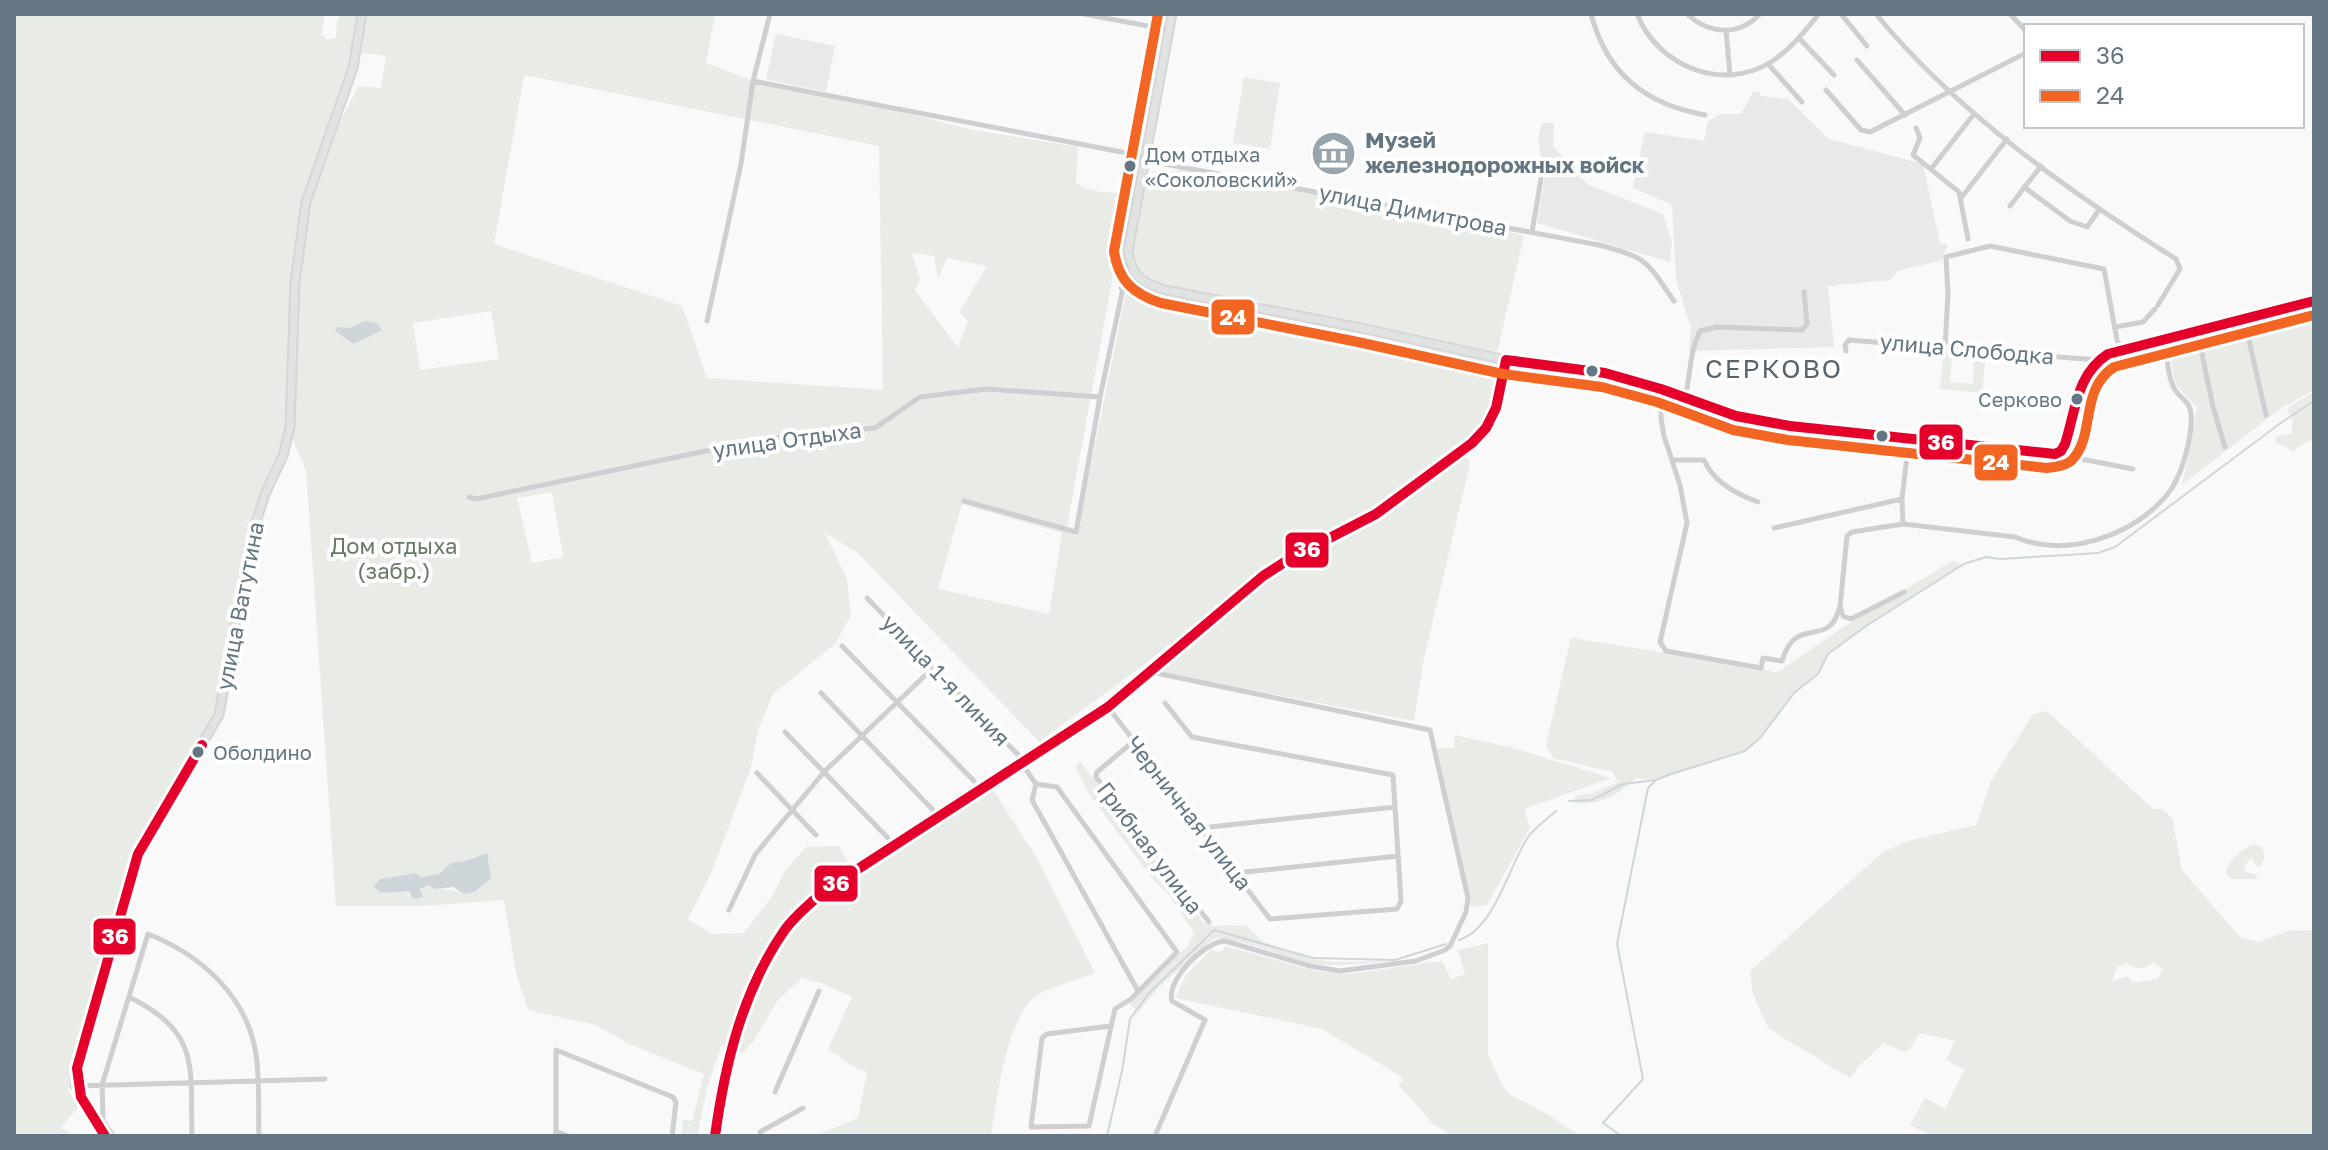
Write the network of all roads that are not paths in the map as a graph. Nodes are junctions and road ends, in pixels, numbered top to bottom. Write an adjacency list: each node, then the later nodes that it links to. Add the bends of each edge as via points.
1 (362, 14): 109 (street, улица Ватутина, via 353,68 306,202 295,282 289,432 252,532 219,715 138,854)
2 (770, 14): 23 (street)
3 (1088, 14): 14 (street)
4 (1172, 14): 14 (street)
5 (1591, 14): 28 (street, via 1614,65 1632,84 1666,105)
6 (1637, 14): 21 (street, via 1661,52 1686,67)
7 (1760, 14): 15 (street)
8 (1818, 14): 16 (street)
9 (1841, 14): 17 (street)
10 (1876, 14): 25 (street)
11 (2010, 14): 13 (street)
12 (1687, 15): 15 (street, via 1702,26)
13 (2024, 29)
14 (1169, 30): 32 (street)
15 (1726, 31): 21 (street)
16 (1799, 38): 20 (street); 22 (street)
17 (1867, 46)
18 (2024, 54): 25 (street)
19 (1857, 60): 29 (street)
20 (1768, 64): 21 (street); 26 (street)
21 (1730, 74)
22 (1834, 75)
23 (753, 81): 32 (street, улица Димитрова); 49 (street)
24 (1826, 90): 29 (street, via 1866,132)
25 (1950, 90): 27 (street); 29 (street)
26 (1802, 102)
27 (1974, 114): 31 (street); 34 (street)
28 (1705, 115)
29 (1905, 115)
30 (1916, 128): 34 (street, via 1920,138 1913,155)
31 (2007, 139): 33 (street); 37 (street)
32 (1143, 159): 40 (street, улица Димитрова); 42 (street)
33 (2041, 166): 36 (street); 39 (street)
34 (1931, 169): 37 (street)
35 (1541, 179): 40 (street)
36 (2024, 187): 38 (street); 39 (street, via 2070,221 2087,227)
37 (1961, 198): 41 (street)
38 (2010, 206)
39 (2099, 210): 50 (street, via 2178,261 2180,269 2143,322)
40 (1532, 232): 46 (street, улица Димитрова, via 1641,258)
41 (1968, 239)
42 (1129, 259): 43 (street); 44 (street)
43 (1138, 279): 44 (street); 56 (street, via 1165,290)
44 (1121, 288): 59 (street)
45 (1804, 292): 60 (street, via 1807,324 1802,330 1700,331)
46 (1674, 301)
47 (2314, 301): 48 (street)
48 (2244, 319): 51 (street); 61 (street)
49 (707, 321)
50 (2115, 327): 53 (street, via 2104,269 1983,246 1946,257); 54 (street)
51 (2197, 329): 52 (street); 63 (street)
52 (2164, 339): 54 (street); 71 (street, via 2174,388 2192,415 2178,477 2167,496 2140,518 2099,540 2049,545)
53 (1945, 348): 55 (street, улица Слободка, via 1849,340); 57 (street, улица Слободка)
54 (2122, 350): 57 (street)
55 (1846, 351)
56 (1506, 360): 58 (street, via 1605,373); 78 (street, via 1496,408 1472,443 1376,514 1263,576)
57 (2097, 360): 64 (street, via 2085,373 2065,444)
58 (1661, 389): 60 (street); 65 (street, via 1661,418)
59 (1100, 397): 67 (street, улица Отдыха, via 987,389 920,397 875,428 763,439); 69 (street, via 1076,532)
60 (1685, 398): 62 (street, via 1736,416 1790,426)
61 (2266, 415)
62 (1909, 439): 64 (street); 68 (street)
63 (2225, 447)
64 (2055, 454): 66 (street)
65 (1673, 460): 70 (street, via 1704,460 1714,477 1739,496); 75 (street, via 1687,523 1661,647 1761,668 1763,658 1782,661 1787,646 1805,632 1835,625)
66 (2133, 469)
67 (469, 497)
68 (1902, 499): 71 (street); 72 (street)
69 (964, 501)
70 (1758, 502)
71 (1903, 524): 75 (street, via 1847,536)
72 (1774, 528)
73 (1904, 592): 75 (street, via 1851,619)
74 (867, 598): 77 (street, улица 1-я линия)
75 (1840, 607)
76 (842, 646): 80 (street)
77 (933, 668): 80 (street); 86 (street, улица 1-я линия)
78 (1150, 672): 82 (street); 121 (street, via 1430,730 1468,903 1445,950 1406,963 1329,970 1225,941 1203,949 1170,993 1172,1001 1205,1020)
79 (821, 693): 84 (street)
80 (898, 703): 84 (street); 89 (street)
81 (1165, 703): 91 (street, via 1192,737 1393,775)
82 (1108, 707): 85 (street, Черничная улица); 86 (street)
83 (785, 732): 87 (street)
84 (862, 737): 87 (street); 93 (street)
85 (1134, 741): 94 (street, Черничная улица); 100 (street, Грибная улица, via 1096,777)
86 (1024, 763): 90 (street, улица 1-я линия); 119 (street, via 824,891 785,929 749,996 733,1040)
87 (825, 771): 92 (street); 96 (street)
88 (757, 773): 92 (street)
89 (974, 781)
90 (1036, 784): 102 (street, via 1032,800); 102 (street, via 1057,787 1177,952)
91 (1395, 807): 94 (street); 97 (street)
92 (793, 810): 95 (street); 99 (street, via 755,855)
93 (933, 810)
94 (1200, 828): 98 (street, Черничная улица)
95 (816, 835)
96 (888, 838)
97 (1398, 856): 98 (street); 98 (street, Черничная улица, via 1397,909 1270,919)
98 (1235, 873)
99 (729, 910)
100 (1209, 922)
101 (819, 991): 110 (street)
102 (1138, 991): 104 (street, via 1115,1009)
103 (129, 997): 106 (street, via 148,934 174,944 226,988 247,1025); 107 (street, via 156,1011 178,1033); 108 (street)
104 (1110, 1026): 104 (street, via 1042,1038 1031,1127 1089,1126)
105 (325, 1079): 106 (street)
106 (258, 1080): 107 (street); 116 (street)
107 (192, 1082): 108 (street); 115 (street)
108 (102, 1085): 109 (street); 114 (street, via 103,1120)
109 (75, 1086): 113 (street)
110 (775, 1092)
111 (803, 1108): 120 (street)
112 (556, 1133): 117 (street); 118 (street, via 556,1050 672,1097)
113 (105, 1136)
114 (113, 1136)
115 (192, 1136)
116 (259, 1136)
117 (568, 1136)
118 (672, 1136)
119 (715, 1136)
120 (760, 1136)
121 (1155, 1136)

